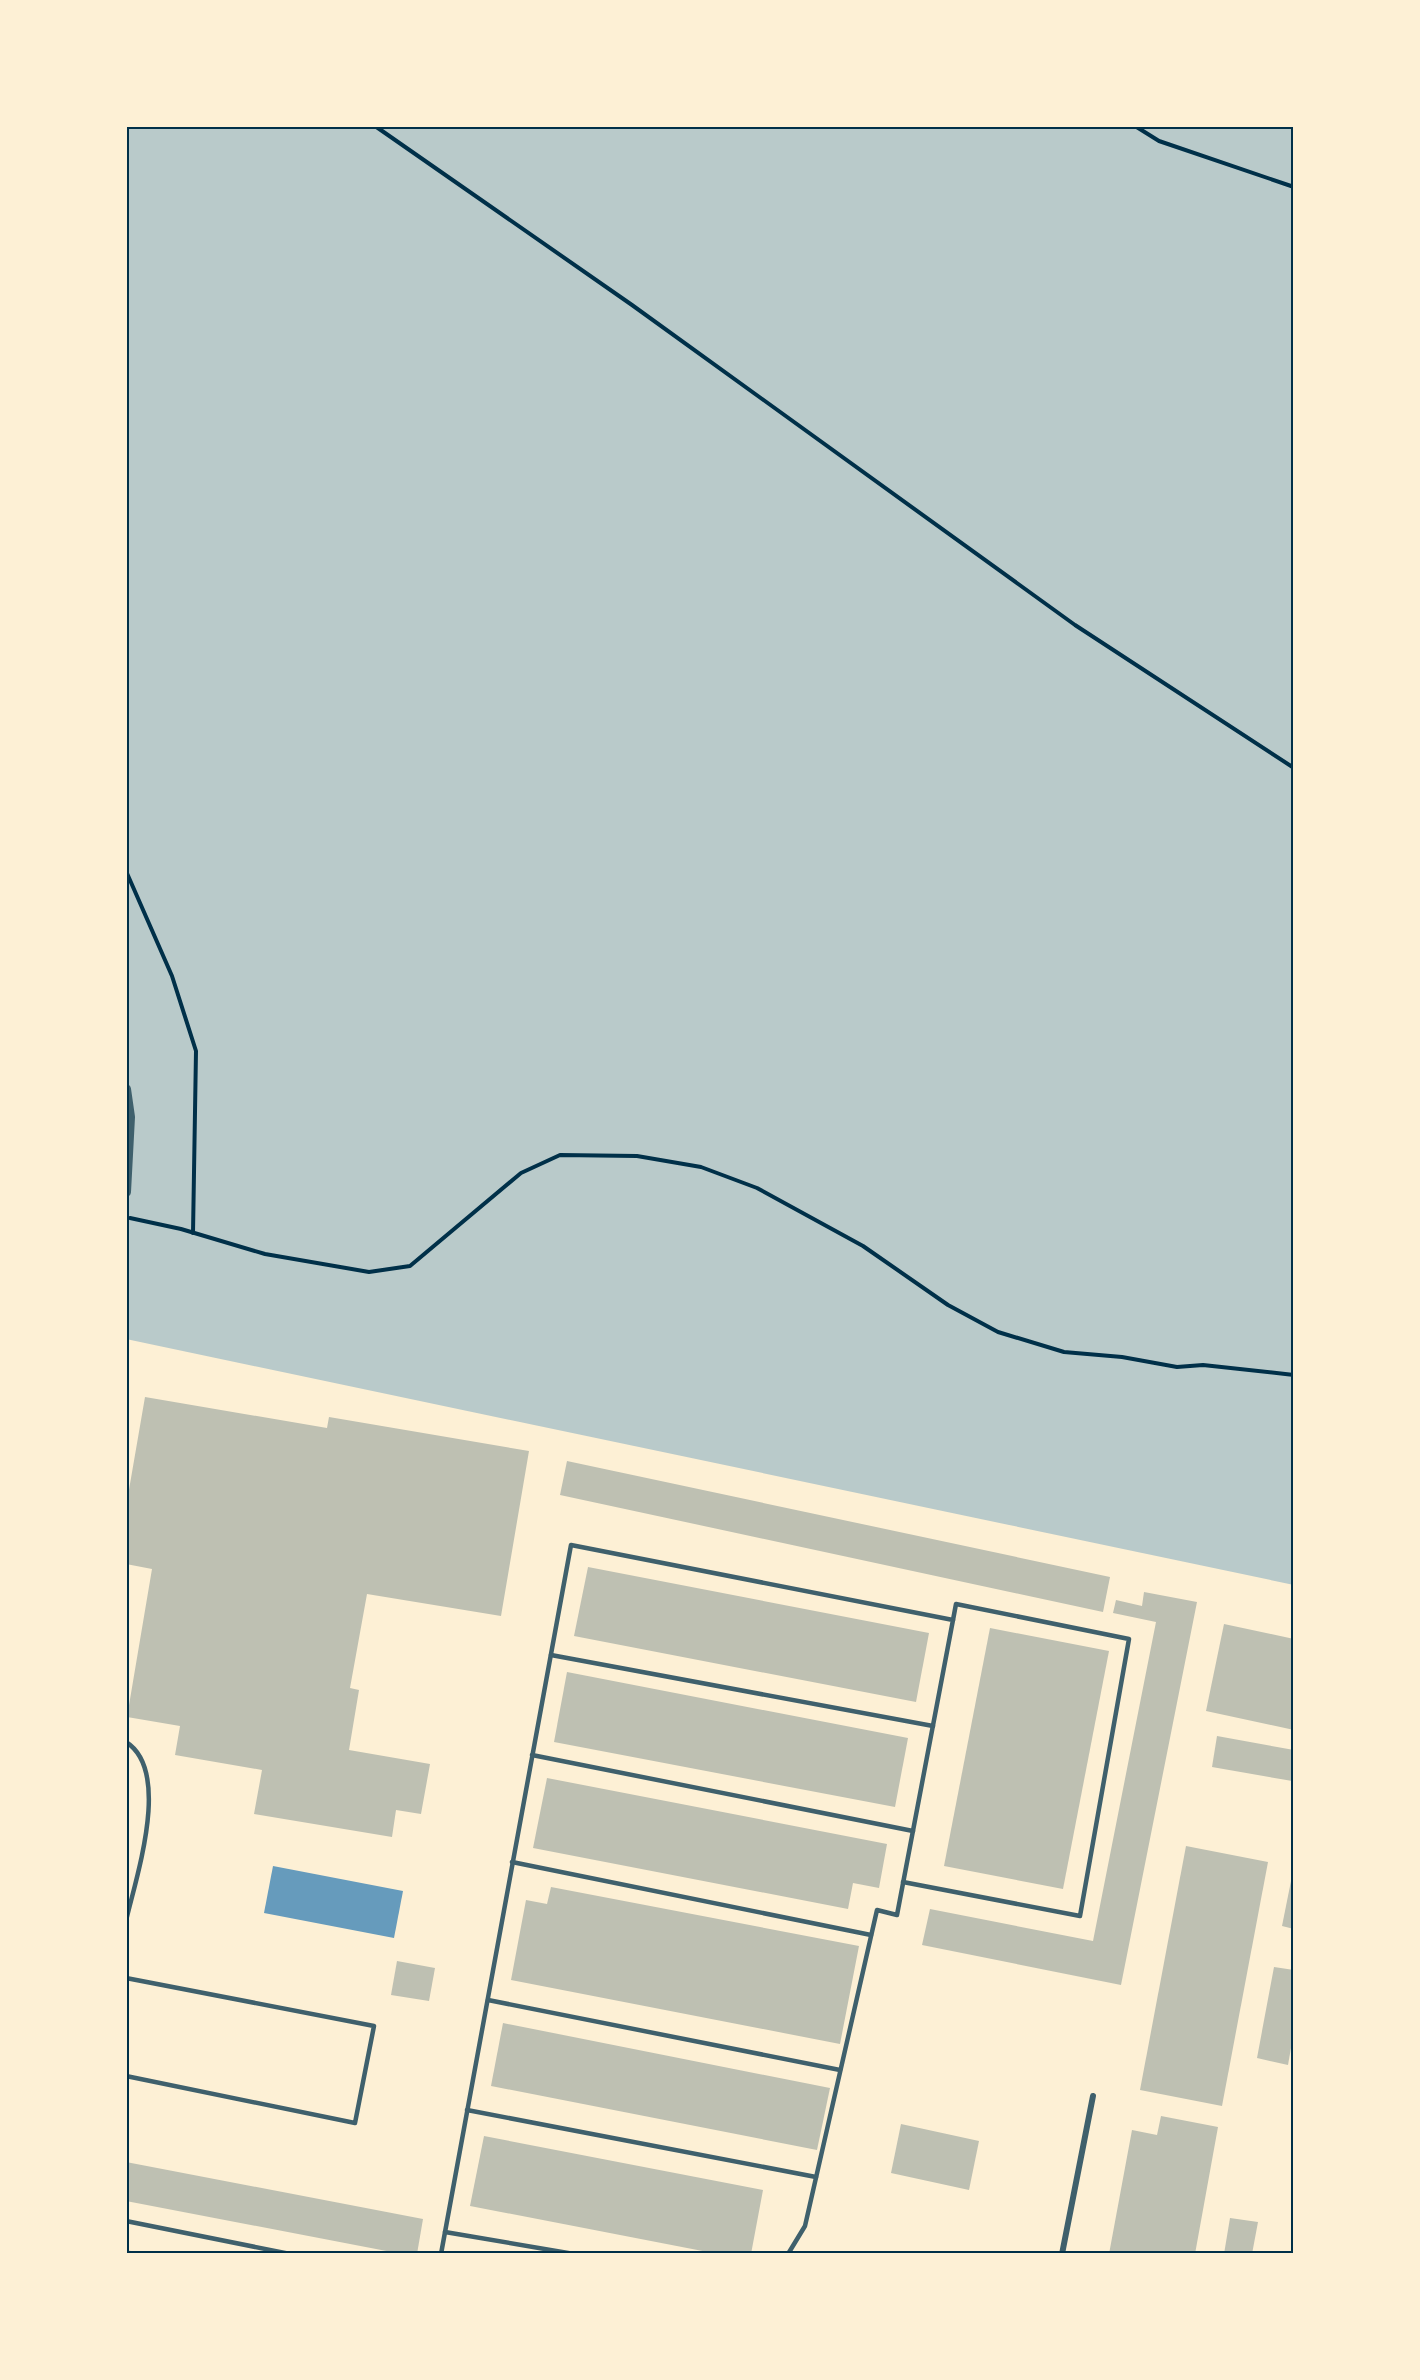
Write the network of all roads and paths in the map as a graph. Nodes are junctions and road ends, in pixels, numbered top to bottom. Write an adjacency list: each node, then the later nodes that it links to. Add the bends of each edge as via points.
1 (375, 126): 4 (path, via 632,305 1075,625)
2 (1135, 126): 3 (path, via 1160,141)
3 (1294, 187)
4 (1294, 768)
5 (126, 871): 9 (path, via 172,976 196,1050)
6 (126, 1089): 7 (street, via 130,1117)
7 (126, 1192)
8 (126, 1217): 9 (path)
9 (193, 1233): 10 (path, via 265,1254 369,1272 410,1266 521,1173 560,1155 637,1156 701,1167 757,1188 863,1246 948,1305 998,1332 1064,1352 1177,1367 1203,1365)
10 (1294, 1375)
11 (953, 1620): 12 (lane, via 571,1545); 13 (lane); 18 (lane, via 956,1604 1129,1639 1080,1916)
12 (551, 1655): 13 (lane); 15 (lane)
13 (933, 1726): 16 (lane)
14 (126, 1742): 19 (lane, via 137,1749 150,1782 146,1832)
15 (532, 1755): 16 (lane); 17 (lane)
16 (913, 1832): 18 (lane)
17 (512, 1862): 20 (lane); 22 (lane)
18 (903, 1882): 20 (lane, via 897,1914 877,1910)
19 (126, 1922)
20 (871, 1935): 23 (lane)
21 (126, 1978): 24 (lane, via 374,2026 355,2122)
22 (488, 2000): 23 (lane); 26 (lane)
23 (840, 2070): 27 (lane)
24 (126, 2076)
25 (1093, 2096): 34 (street)
26 (467, 2110): 27 (lane); 29 (lane)
27 (816, 2177): 33 (lane, via 805,2226)
28 (126, 2221): 30 (lane)
29 (445, 2232): 31 (lane); 32 (lane)
30 (290, 2254)
31 (441, 2254)
32 (574, 2254)
33 (788, 2254)
34 (1062, 2254)

